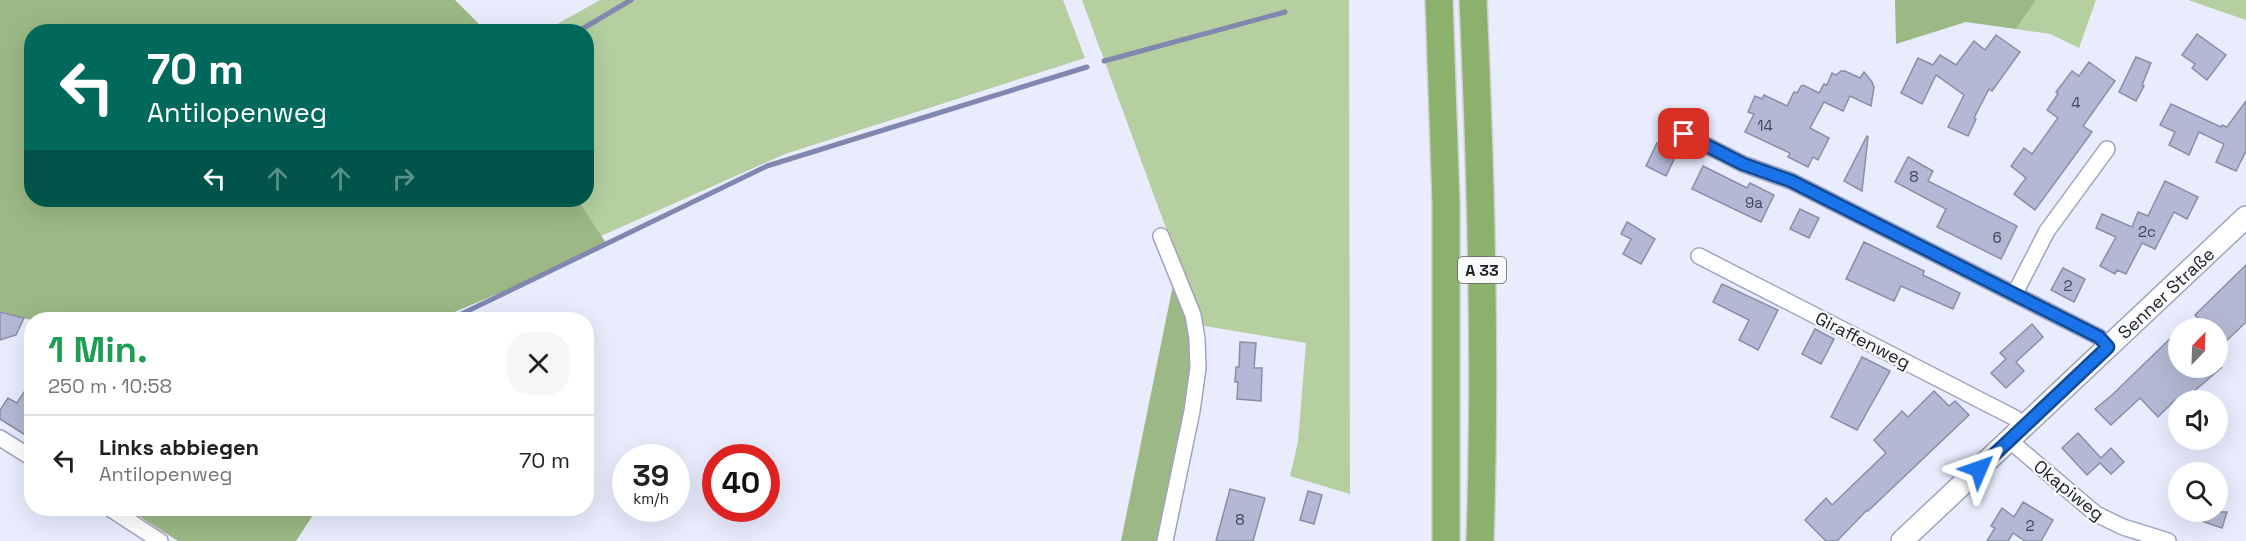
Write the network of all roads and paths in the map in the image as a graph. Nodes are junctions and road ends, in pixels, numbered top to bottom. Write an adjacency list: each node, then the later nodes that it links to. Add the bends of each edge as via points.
1 (1439, 0): 16 (highway, A 33, via 1446,203)
2 (1473, 0): 17 (highway, A 33, via 1482,201 1484,387)
3 (1684, 134): 8 (street, via 1743,164 1791,181)
4 (2107, 149): 8 (street, via 2048,231)
5 (2246, 217): 9 (street, Senner Straße)
6 (1161, 236): 15 (street, via 1193,315 1198,368)
7 (1699, 256): 10 (street, Giraffenweg, via 2015,418)
8 (2015, 293): 9 (street, via 2099,337)
9 (2108, 347): 10 (street, Senner Straße)
10 (2017, 433): 18 (street, Senner Straße); 19 (street, Okapiweg, via 2070,495 2096,514)
11 (0, 438): 12 (street)
12 (24, 453)
13 (121, 516): 14 (street)
14 (160, 541)
15 (1165, 541)
16 (1446, 541)
17 (1480, 541)
18 (1902, 541)
19 (2168, 541)

